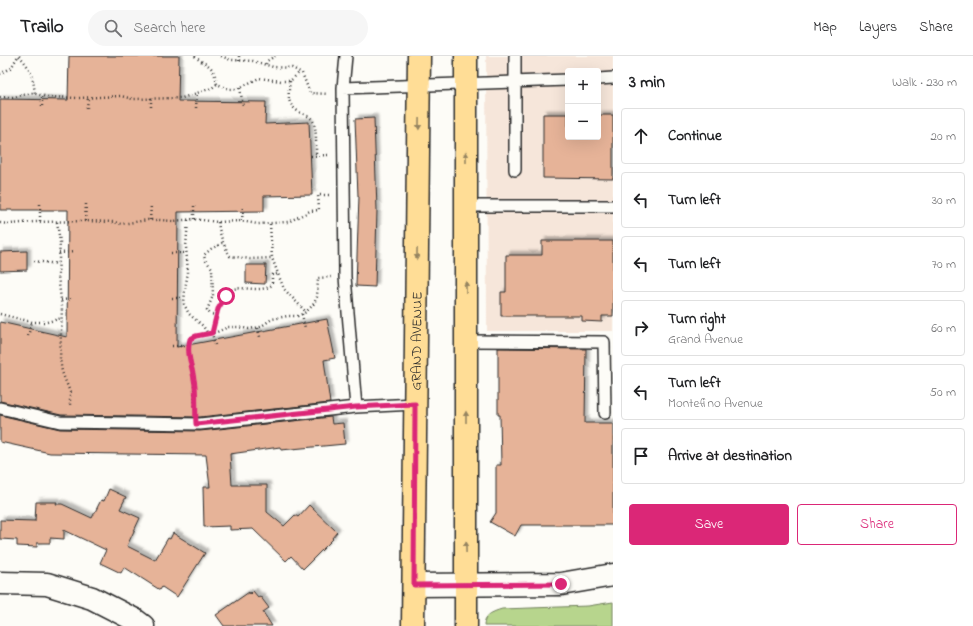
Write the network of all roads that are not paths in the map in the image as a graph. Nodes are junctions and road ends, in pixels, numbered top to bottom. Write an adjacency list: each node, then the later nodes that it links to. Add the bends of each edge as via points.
1 (346, 56): 11 (lane)
2 (419, 56): 10 (main road, GRAND AVENUE)
3 (466, 56): 9 (main road)
4 (516, 56): 8 (lane)
5 (613, 78): 6 (lane)
6 (601, 79)
7 (565, 80): 8 (lane)
8 (515, 82): 9 (lane); 12 (lane)
9 (466, 84): 10 (lane); 13 (main road, one-way to 9)
10 (419, 85): 11 (lane); 16 (main road, GRAND AVENUE, one-way to 16)
11 (343, 88): 17 (lane, via 345,277)
12 (514, 170)
13 (466, 206): 14 (lane); 15 (main road, one-way to 13)
14 (613, 206)
15 (466, 341): 19 (lane, via 604,342); 23 (main road, one-way to 15)
16 (415, 404): 17 (lane); 22 (main road, GRAND AVENUE)
17 (356, 407): 18 (lane, via 196,424 60,422)
18 (0, 408)
19 (605, 412)
20 (613, 575): 23 (street, via 561,584)
21 (0, 583): 24 (street, via 48,584 92,598)
22 (414, 585): 23 (street); 25 (main road, GRAND AVENUE)
23 (466, 586): 26 (main road)
24 (143, 626)
25 (413, 626)
26 (466, 626)

